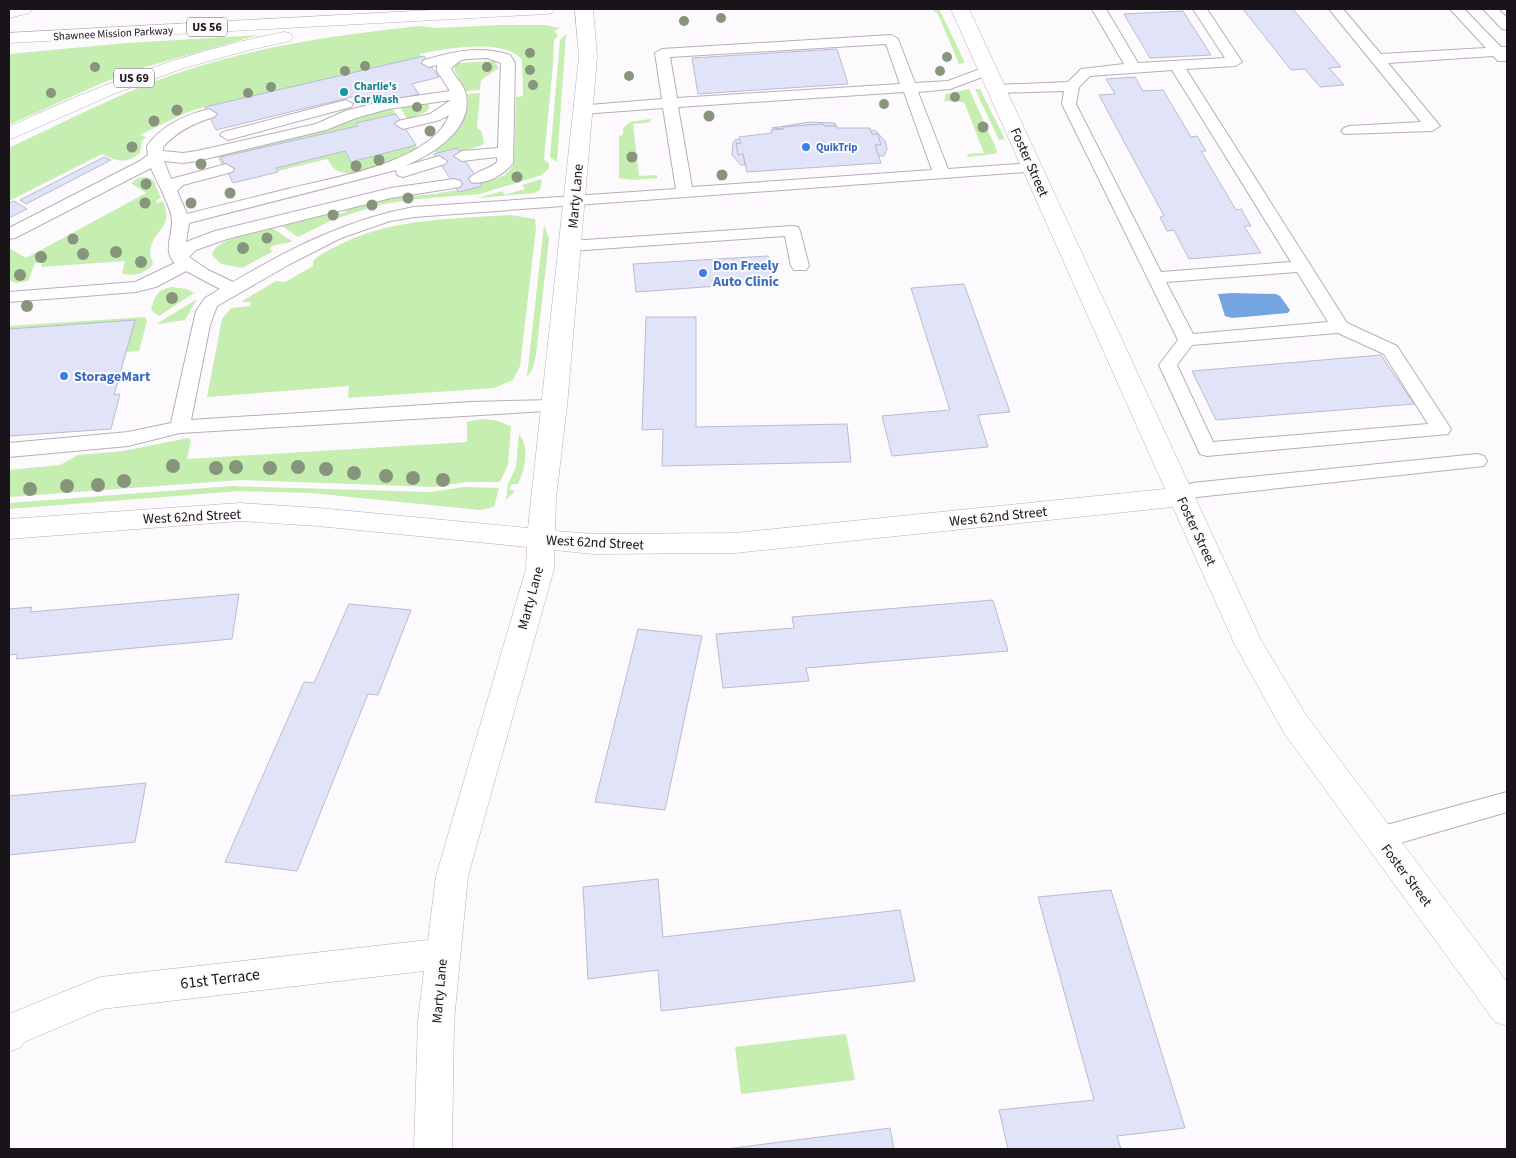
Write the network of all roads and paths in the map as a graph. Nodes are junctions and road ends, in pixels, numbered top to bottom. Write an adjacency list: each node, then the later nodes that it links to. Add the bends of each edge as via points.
1 (22, 9): 10 (main road)
2 (546, 9): 11 (main road, Shawnee Mission Parkway / US 56)
3 (584, 9): 30 (main road, Marty Lane, via 588,57)
4 (960, 9): 23 (main road, Foster Street)
5 (1099, 9): 22 (lane)
6 (1200, 9): 21 (lane, via 1235,62)
7 (1336, 9): 18 (lane)
8 (1457, 9): 16 (lane)
9 (1490, 9): 14 (lane)
10 (9, 13)
11 (405, 16): 15 (main road, Shawnee Mission Parkway / US 56); 34 (main road, US 69, via 386,25 267,40 179,62 91,96)
12 (38, 19): 13 (main road, Shawnee Mission Parkway)
13 (9, 21)
14 (1507, 26)
15 (9, 38)
16 (1502, 51): 18 (lane); 20 (lane)
17 (457, 56): 19 (lane); 27 (lane, via 443,67); 36 (lane, via 498,55 508,63)
18 (1378, 59): 33 (lane, via 1432,126)
19 (429, 63)
20 (1507, 63)
21 (1177, 66): 22 (lane); 47 (lane)
22 (1133, 68): 24 (lane, via 1086,72)
23 (993, 80): 24 (lane); 26 (lane); 37 (main road, Foster Street)
24 (1072, 86): 48 (lane, via 1069,104)
25 (415, 88): 27 (lane, via 441,88)
26 (909, 88): 29 (lane); 29 (lane, via 891,39 662,53); 39 (lane)
27 (458, 94): 32 (lane, via 435,117); 35 (lane, via 425,97 336,118 321,127 197,156 183,158); 44 (lane, via 456,116 443,136 405,161 329,185)
28 (360, 103): 35 (lane, via 183,152)
29 (671, 103): 30 (lane); 41 (lane)
30 (582, 109): 42 (main road, Marty Lane)
31 (209, 114): 35 (lane, via 185,120 168,132)
32 (403, 124)
33 (1349, 131)
34 (9, 134)
35 (156, 152): 40 (lane, via 157,164); 43 (lane, via 146,164)
36 (505, 152): 36 (lane, via 505,163 498,170 469,167)
37 (1033, 168): 39 (lane); 57 (main road, Foster Street)
38 (226, 169): 40 (lane, via 177,182)
39 (942, 175): 41 (lane)
40 (168, 190): 44 (lane)
41 (685, 194): 42 (lane)
42 (574, 202): 45 (main road, Marty Lane); 49 (lane, via 414,212 377,219 341,231)
43 (9, 234)
44 (181, 244): 44 (lane, via 190,246 221,235 391,193 433,190 446,172 392,176 191,227); 49 (lane); 50 (lane, via 157,280 136,287)
45 (570, 246): 46 (lane, via 792,231); 53 (main road, Marty Lane)
46 (800, 266)
47 (1302, 266): 48 (lane); 51 (lane)
48 (1155, 278): 52 (lane)
49 (234, 289): 54 (lane, via 211,302 205,312)
50 (9, 297)
51 (1340, 327): 52 (lane); 52 (lane, via 1391,350 1441,429 1207,449 1168,365)
52 (1187, 340)
53 (556, 406): 54 (lane, via 471,408); 59 (main road, Marty Lane, via 543,498)
54 (180, 426): 55 (lane, via 128,439)
55 (9, 450)
56 (1477, 462): 57 (lane, via 1192,490)
57 (1181, 497): 59 (main road, West 62nd Street, via 735,543 610,545); 61 (main road, Foster Street, via 1248,643 1295,724)
58 (9, 529): 59 (main road, West 62nd Street, via 240,512)
59 (542, 539): 62 (main road, Marty Lane, via 540,569 452,876)
60 (1507, 802): 61 (lane)
61 (1379, 838): 63 (main road, Foster Street)
62 (442, 954): 64 (main road, 61st Terrace, via 100,993 12,1030); 65 (main road, Marty Lane, via 436,1021)
63 (1507, 1010)
64 (9, 1035)
65 (433, 1149)

